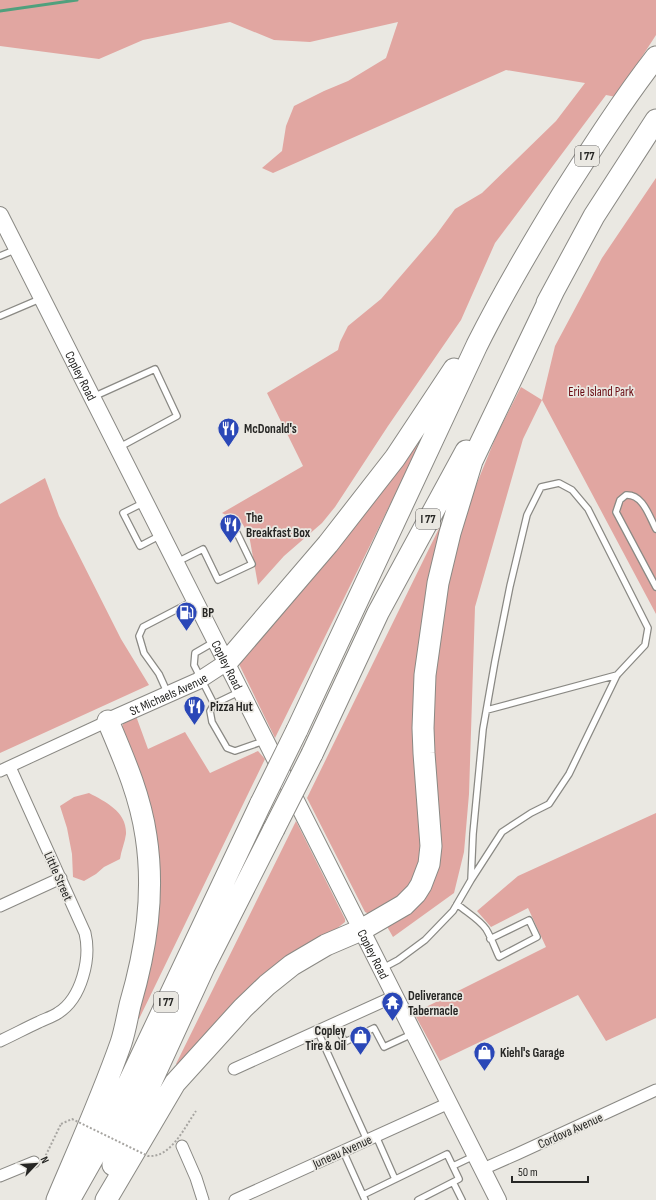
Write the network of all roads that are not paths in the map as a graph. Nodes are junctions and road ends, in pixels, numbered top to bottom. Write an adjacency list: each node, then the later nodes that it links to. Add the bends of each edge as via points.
1 (656, 57): 9 (highway, I 77, via 594,144)
2 (656, 120): 7 (highway, I 77, via 594,216)
3 (0, 215): 4 (main road, Copley Road)
4 (4, 232): 5 (main road, Copley Road)
5 (17, 249): 6 (lane); 8 (main road, Copley Road)
6 (0, 256)
7 (554, 290): 35 (highway, via 472,461 438,583 427,657 424,701 424,753 431,846 426,874 410,900); 58 (highway, I 77, bridge, via 378,612 312,754 204,967)
8 (42, 298): 10 (lane); 11 (main road, Copley Road)
9 (499, 300): 21 (highway, via 395,458 328,544); 57 (highway, I 77, bridge, via 94,1156)
10 (0, 316)
11 (92, 398): 12 (main road, Copley Road); 12 (lane, via 155,369 177,416)
12 (118, 448): 13 (main road, Copley Road)
13 (145, 502): 16 (main road, Copley Road); 16 (lane, via 123,513 140,546)
14 (656, 529): 18 (lane, via 641,500 632,494 620,500 616,512)
15 (237, 533): 17 (lane, via 252,564 218,580 203,548)
16 (162, 534): 17 (main road, Copley Road)
17 (176, 563): 19 (main road, Copley Road)
18 (656, 587)
19 (195, 600): 20 (main road, Copley Road); 25 (lane, via 143,627 139,636 144,653 159,674)
20 (216, 641): 21 (main road, Copley Road); 23 (lane, via 195,653 194,665)
21 (227, 662): 23 (main road, St Michaels Avenue); 24 (main road, Copley Road)
22 (617, 675): 27 (lane); 27 (lane, via 646,645 648,628 588,509 572,490 559,483 541,487 527,515 511,579); 32 (lane, via 569,774 549,804 502,832)
23 (201, 679): 25 (main road, St Michaels Avenue); 26 (lane)
24 (242, 691): 26 (lane); 29 (main road, Copley Road)
25 (168, 695): 28 (main road, St Michaels Avenue)
26 (214, 704): 29 (lane, via 210,711 212,722 227,748 235,751)
27 (487, 710): 32 (lane, via 483,729)
28 (108, 721): 30 (street); 56 (highway, via 133,781 142,812 148,852 149,913 140,973 121,1042 91,1122)
29 (266, 740): 35 (main road, Copley Road)
30 (5, 769): 31 (street, Little Street)
31 (61, 878): 34 (street); 42 (street, Little Street, via 87,941 87,958 78,988 70,1002 59,1013)
32 (470, 880): 33 (lane)
33 (457, 904): 36 (lane, via 486,929); 37 (lane, via 425,940)
34 (0, 906)
35 (361, 930): 37 (main road, Copley Road); 59 (highway, via 326,944 292,965 267,985 232,1020 175,1083)
36 (490, 939): 36 (lane, via 499,957 537,938 529,920)
37 (381, 970): 38 (main road, Copley Road)
38 (394, 996): 39 (street); 41 (main road, Copley Road)
39 (335, 1024): 40 (street); 41 (lane, via 345,1042 374,1028 384,1047)
40 (318, 1032): 43 (street); 46 (lane)
41 (413, 1033): 45 (main road, Copley Road)
42 (0, 1041)
43 (234, 1069)
44 (656, 1090): 49 (street, Cordova Avenue, via 517,1154)
45 (449, 1103): 46 (street, Juneau Avenue); 49 (main road, Copley Road)
46 (371, 1138): 48 (street, Juneau Avenue); 53 (lane)
47 (182, 1146): 60 (street)
48 (343, 1151): 55 (lane); 61 (street, Juneau Avenue)
49 (479, 1162): 51 (lane); 64 (main road, Copley Road)
50 (32, 1163): 52 (street)
51 (453, 1166): 53 (lane, via 447,1154); 54 (lane, via 459,1179)
52 (0, 1176)
53 (395, 1179): 55 (lane)
54 (453, 1182): 62 (lane); 63 (lane)
55 (364, 1197)
56 (57, 1200)
57 (70, 1200)
58 (96, 1200)
59 (106, 1200)
60 (203, 1200)
61 (235, 1200)
62 (418, 1200)
63 (462, 1200)
64 (498, 1200)

